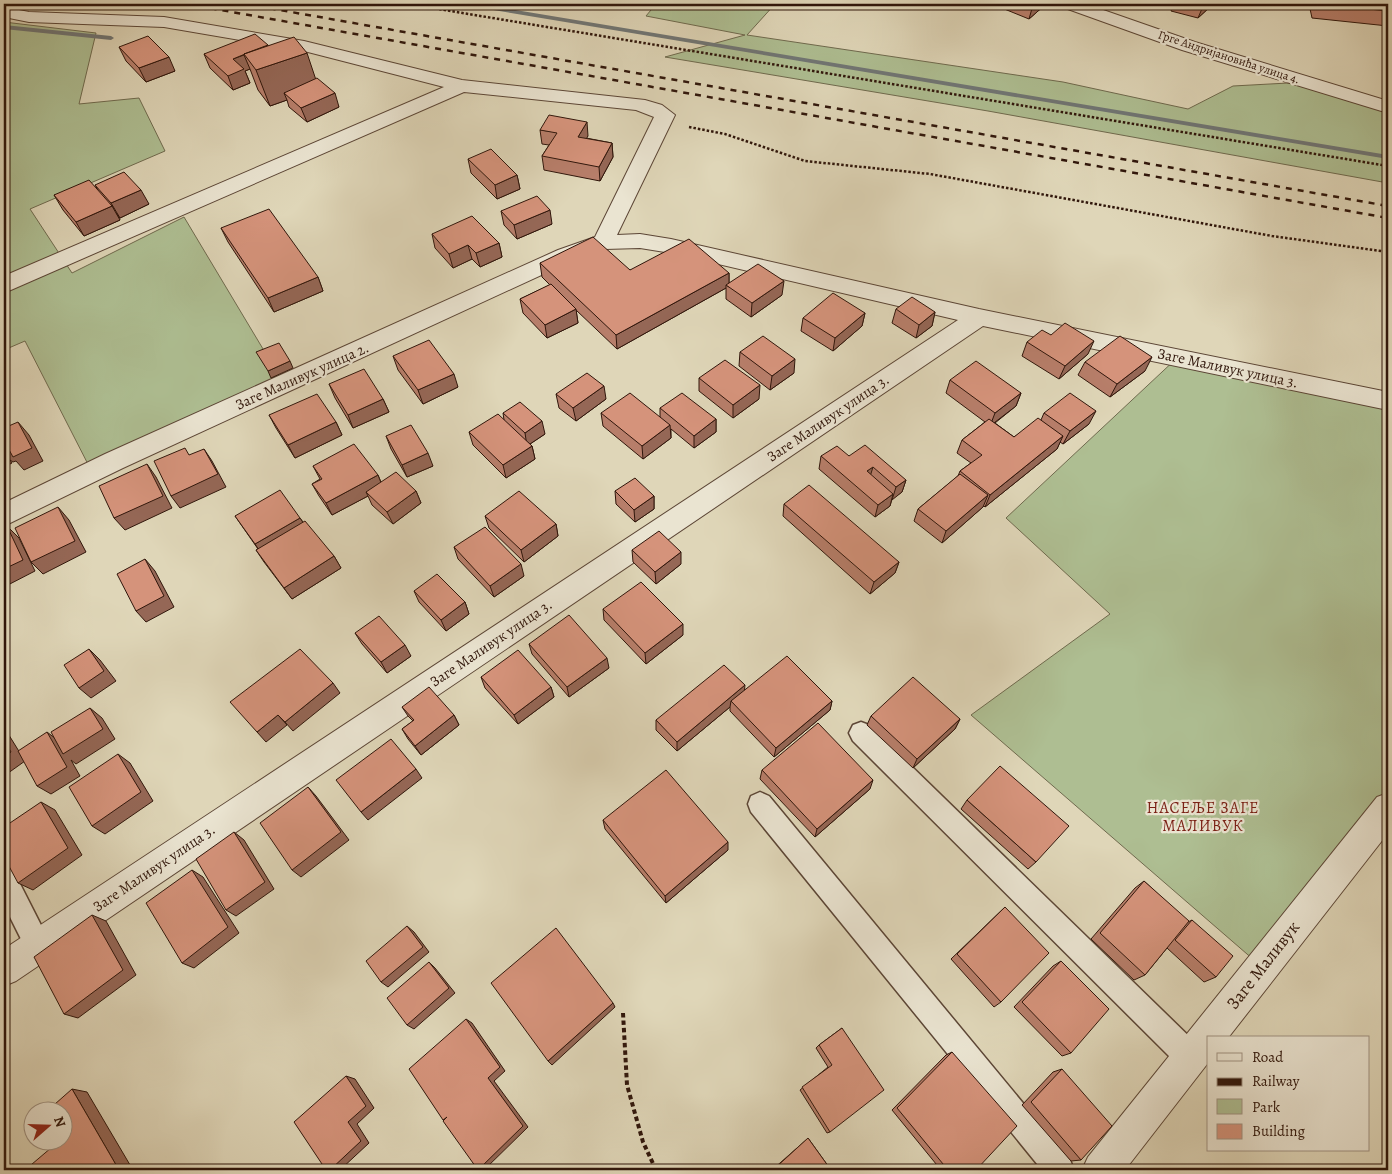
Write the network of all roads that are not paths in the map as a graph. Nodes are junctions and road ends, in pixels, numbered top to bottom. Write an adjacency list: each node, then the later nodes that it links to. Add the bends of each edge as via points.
1 (1077, 5): 4 (street, Грге Андријановића улица 4.)
2 (4, 12): 3 (street, via 30,17 164,22 304,46)
3 (462, 86): 5 (street, via 638,104 665,115); 6 (street)
4 (1388, 108)
5 (603, 242): 7 (street, Заге Маливук улица 3., via 671,246); 9 (street, Заге Маливук улица 2., via 566,255 114,461)
6 (4, 285)
7 (979, 317): 8 (street, Заге Маливук улица 3.); 14 (street, Заге Маливук улица 3.)
8 (1388, 402)
9 (4, 515)
10 (861, 734): 16 (lane)
11 (760, 804): 17 (lane)
12 (1388, 808): 16 (street, Заге Маливук)
13 (4, 879): 14 (lane)
14 (38, 946): 15 (street, Заге Маливук улица 3.)
15 (4, 969)
16 (1190, 1057): 18 (street, Заге Маливук)
17 (1060, 1170)
18 (1101, 1170)

